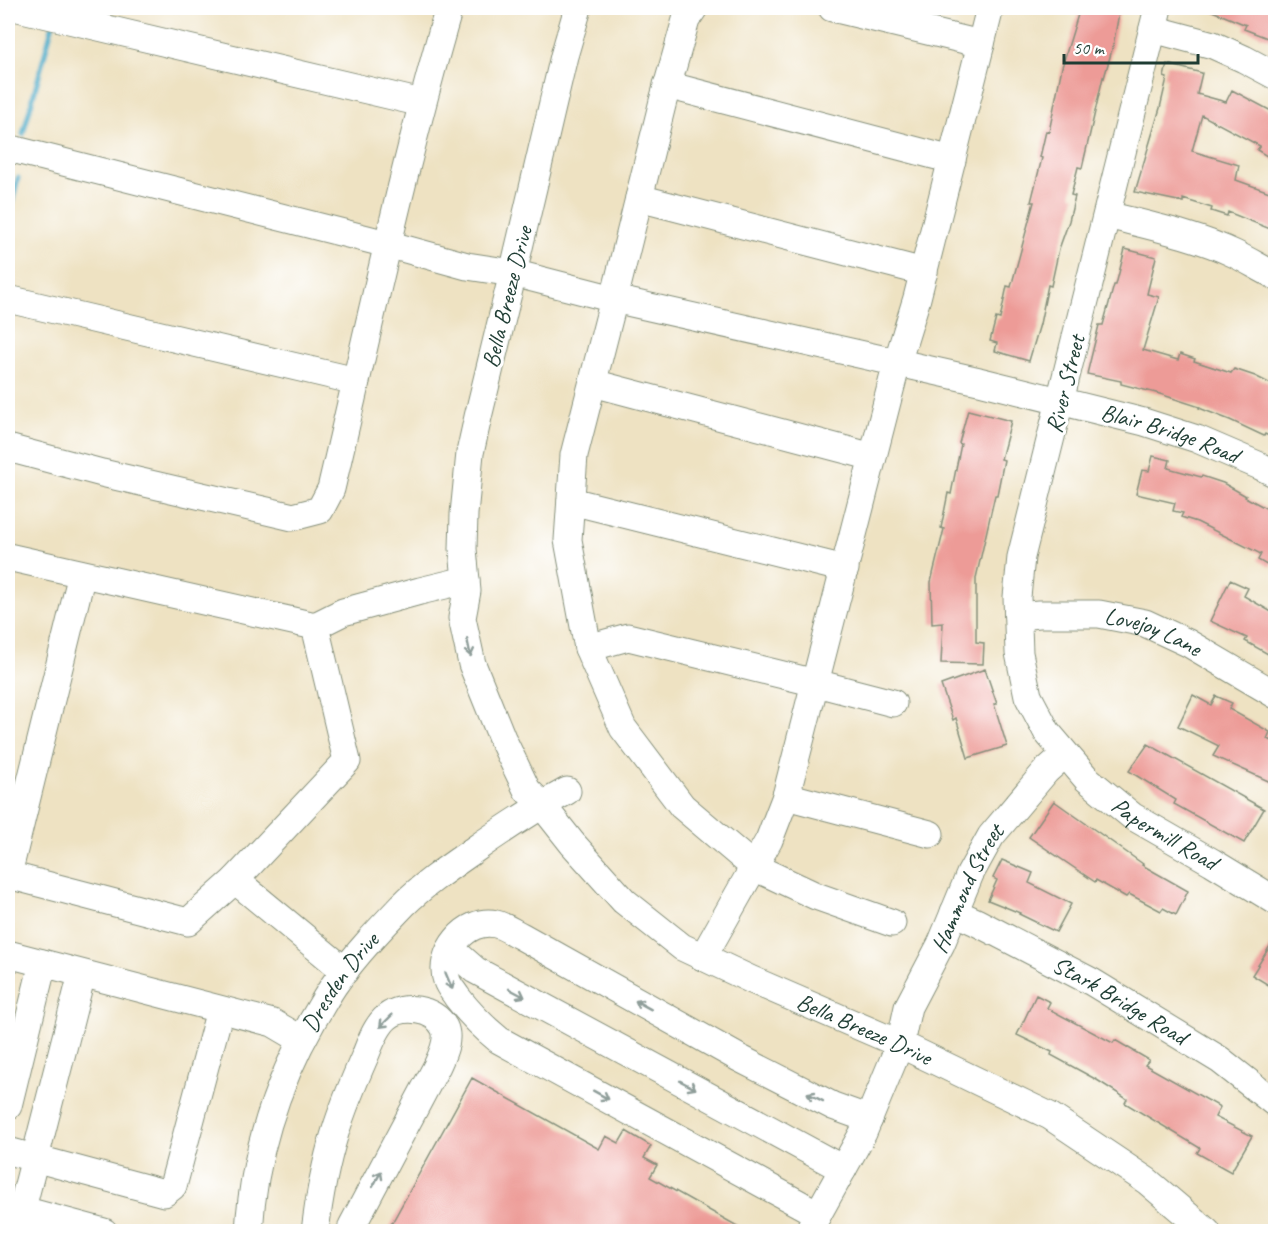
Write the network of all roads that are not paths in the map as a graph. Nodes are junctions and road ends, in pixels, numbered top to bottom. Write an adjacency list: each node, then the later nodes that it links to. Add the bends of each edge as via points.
1 (10, 8): 9 (street)
2 (18, 8): 13 (street)
3 (449, 8): 13 (street)
4 (578, 8): 20 (street, Bella Breeze Drive)
5 (694, 8): 12 (street, via 686,20)
6 (832, 8): 10 (street)
7 (990, 8): 10 (street)
8 (1156, 18): 11 (street); 17 (street, River Street)
9 (8, 19)
10 (981, 44): 15 (street)
11 (1275, 76)
12 (668, 85): 15 (street); 16 (street)
13 (422, 104): 18 (street)
14 (8, 148): 18 (street, Blair Bridge Road)
15 (952, 160): 19 (street)
16 (639, 198): 19 (street); 23 (street)
17 (1107, 215): 21 (street, via 1235,254); 27 (street, River Street)
18 (387, 244): 20 (street, Blair Bridge Road, via 466,266); 25 (street)
19 (924, 272): 24 (street)
20 (513, 273): 23 (street, Blair Bridge Road); 35 (street, Bella Breeze Drive, via 470,453 464,514)
21 (1275, 276)
22 (8, 299): 25 (street)
23 (614, 299): 24 (street, Blair Bridge Road); 26 (street)
24 (897, 363): 27 (street, Blair Bridge Road); 29 (street)
25 (356, 381): 28 (street, via 331,489 320,510 293,517)
26 (593, 383): 29 (street); 31 (street, via 574,455)
27 (1060, 401): 30 (street, Blair Bridge Road, via 1197,438); 36 (street, River Street, via 1021,557)
28 (8, 448)
29 (873, 457): 33 (street)
30 (1275, 474)
31 (571, 501): 33 (street); 38 (street, via 568,540)
32 (8, 556): 34 (street)
33 (844, 569): 39 (street)
34 (82, 573): 37 (street); 48 (street)
35 (467, 585): 37 (street, via 343,612); 45 (street, Bella Breeze Drive, via 479,611 502,692 543,782)
36 (1018, 615): 40 (street, Lovejoy Lane, via 1099,614 1145,622); 42 (street, River Street, via 1019,653 1028,696 1047,732)
37 (315, 626): 49 (street, via 347,761)
38 (588, 648): 39 (street, via 628,637); 47 (street, via 623,728 682,806)
39 (816, 683): 41 (street); 44 (street)
40 (1275, 695)
41 (893, 703)
42 (1065, 754): 50 (street, Papermill Road, via 1132,816); 51 (street, Hammond Street, via 991,836)
43 (567, 791): 45 (street, Dresden Drive)
44 (786, 795): 46 (street); 47 (street, via 770,840)
45 (542, 805): 55 (street, Bella Breeze Drive, via 624,901 682,947); 57 (street, Dresden Drive, via 447,868 404,904)
46 (930, 834)
47 (754, 867): 52 (street, via 816,897); 55 (street)
48 (8, 874): 49 (street, via 188,922)
49 (235, 880): 57 (street)
50 (1275, 901)
51 (954, 912): 61 (street, Hammond Street, via 908,1007); 62 (street, Stark Bridge Road, via 1092,982 1220,1060)
52 (892, 923)
53 (451, 949): 64 (street, one-way to 53, via 832,1106 739,1058 496,924 470,927); 67 (street, one-way to 67, via 475,970); 69 (street, one-way to 69, via 444,970 447,983 485,1029)
54 (8, 954): 56 (street)
55 (703, 957): 61 (street, Bella Breeze Drive)
56 (43, 963): 58 (street); 63 (street)
57 (345, 970): 60 (street, Dresden Drive)
58 (82, 974): 59 (street); 66 (street)
59 (220, 1010): 60 (street, via 273,1023); 66 (street, via 173,1186 164,1193)
60 (302, 1041): 71 (street, Dresden Drive, via 284,1078 262,1144)
61 (900, 1044): 64 (street, Hammond Street); 74 (street, Bella Breeze Drive, via 1050,1116 1147,1181)
62 (1275, 1104)
63 (8, 1106)
64 (869, 1119): 67 (street, Hammond Street)
65 (8, 1151): 66 (street)
66 (35, 1158): 68 (street)
67 (843, 1168): 69 (street, Hammond Street)
68 (15, 1216): 70 (street)
69 (813, 1223)
70 (104, 1232)
71 (249, 1232)
72 (315, 1232): 73 (street, one-way to 72, via 443,1052 444,1027 427,1012 398,1011 387,1017 374,1035 335,1133)
73 (351, 1232)
74 (1207, 1232)

